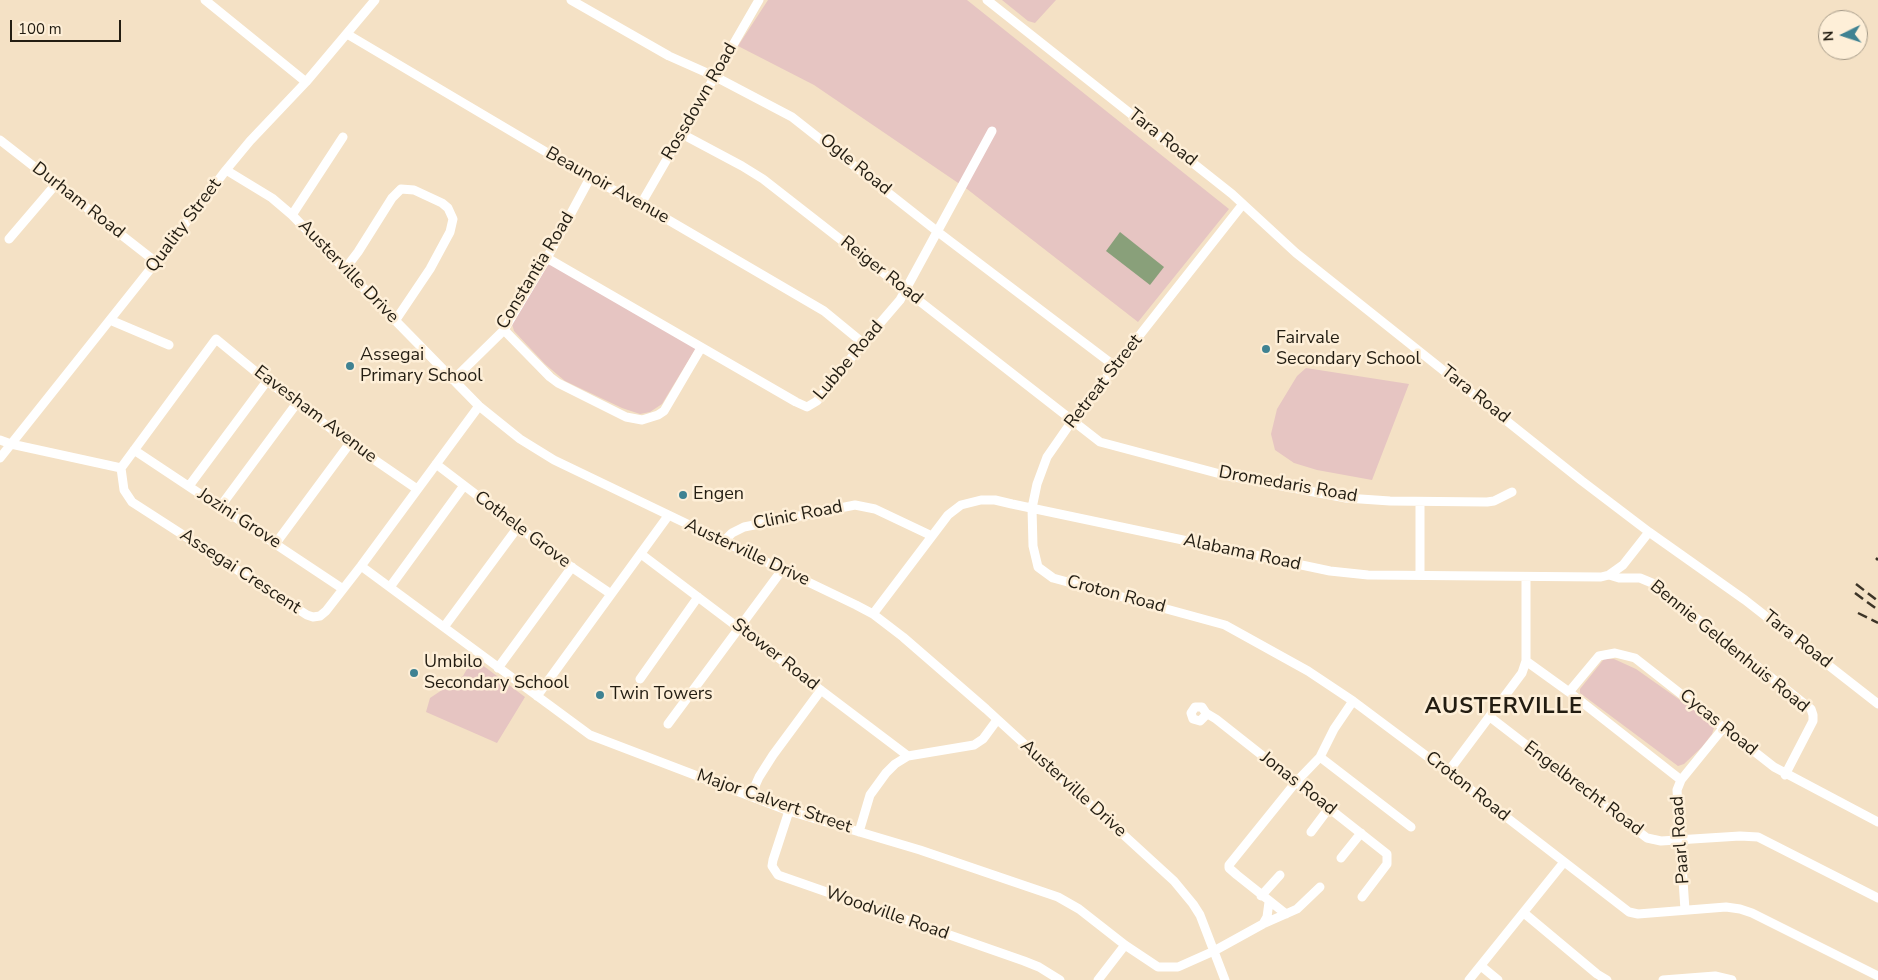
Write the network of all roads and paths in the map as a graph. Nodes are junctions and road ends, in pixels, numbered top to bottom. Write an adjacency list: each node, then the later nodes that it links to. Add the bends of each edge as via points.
1 (205, 0): 8 (street)
2 (375, 0): 6 (street, Quality Street)
3 (571, 0): 7 (street, Ogle Road, via 668,56)
4 (760, 0): 7 (street, Rossdown Road)
5 (987, 0): 17 (street, Tara Road)
6 (347, 34): 8 (street, Quality Street); 14 (street, Beaunoir Avenue)
7 (714, 76): 10 (street, Rossdown Road); 19 (street, Ogle Road, via 805,125)
8 (306, 82): 13 (street, Quality Street)
9 (992, 131): 19 (street, Lubbe Road)
10 (682, 134): 16 (street, Rossdown Road); 24 (street, Reiger Road, via 763,179)
11 (343, 137): 18 (street)
12 (0, 140): 15 (street, Durham Road)
13 (226, 170): 18 (street, Austerville Drive); 22 (street, Quality Street)
14 (590, 178): 16 (street, Beaunoir Avenue); 21 (street, Constantia Road)
15 (56, 184): 20 (street); 22 (street, Durham Road)
16 (641, 204): 28 (street, Beaunoir Avenue, via 824,311)
17 (1243, 204): 31 (street, Retreat Street); 53 (street, Tara Road, via 1296,253)
18 (292, 214): 23 (street, Austerville Drive)
19 (938, 232): 24 (street, Lubbe Road); 31 (street, Ogle Road)
20 (9, 239)
21 (547, 258): 27 (street, Constantia Road); 30 (street, Lubbe Road)
22 (156, 262): 25 (street, Quality Street)
23 (345, 269): 26 (street, Austerville Drive); 26 (street, via 401,189 414,190 448,208 453,219 450,232)
24 (905, 290): 28 (street, Lubbe Road, via 896,306); 36 (street, Reiger Road)
25 (110, 320): 29 (street); 39 (street, Quality Street)
26 (395, 321): 32 (street, Austerville Drive)
27 (504, 330): 30 (street, via 558,383 626,417 642,420 664,410); 32 (street, Constantia Road)
28 (863, 343): 30 (street, Lubbe Road, via 817,401 807,406)
29 (169, 345)
30 (702, 348)
31 (1116, 367): 36 (street, Retreat Street)
32 (454, 380): 35 (street, Austerville Drive)
33 (267, 381): 34 (street, Eavesham Avenue); 40 (street, Eavesham Avenue, via 216,339); 44 (street)
34 (297, 402): 38 (street, Eavesham Avenue); 49 (street)
35 (479, 406): 42 (street, Assegai Crescent); 51 (street, Austerville Drive, via 535,450)
36 (1072, 421): 48 (street, Dromedaris Road, via 1111,446 1224,475 1334,496); 50 (street, Retreat Street, via 1047,457)
37 (0, 440): 39 (street)
38 (350, 443): 46 (street, Eavesham Avenue); 56 (street)
39 (11, 444): 41 (street, Quality Street); 43 (street)
40 (134, 450): 43 (street); 44 (street, Jozini Grove)
41 (0, 458)
42 (436, 464): 45 (street, Cothele Grove); 46 (street, Assegai Crescent)
43 (121, 468): 66 (street, Assegai Crescent, via 124,490 132,502 307,615 320,616)
44 (189, 486): 49 (street, Jozini Grove)
45 (463, 487): 52 (street, Cothele Grove); 65 (street)
46 (417, 489): 58 (street, Assegai Crescent)
47 (1512, 492): 48 (street, Dromedaris Road, via 1491,502)
48 (1420, 502): 61 (street)
49 (220, 507): 56 (street, Jozini Grove)
50 (1032, 508): 54 (street, Alabama Road, via 995,500 969,502 948,515); 61 (street, Alabama Road, via 1330,571); 64 (street, Retreat Street, via 1035,557 1038,566)
51 (668, 516): 55 (street, Austerville Drive); 57 (street)
52 (518, 527): 59 (street, Cothele Grove); 70 (street)
53 (1648, 532): 62 (street, via 1623,565); 79 (street, Tara Road, via 1745,600)
54 (932, 536): 55 (street, Clinic Road, via 875,509 855,505 744,526); 69 (street, Alabama Road)
55 (723, 542): 60 (street, Austerville Drive)
56 (276, 543): 66 (street, Jozini Grove)
57 (641, 554): 67 (street); 68 (street, Stower Road)
58 (361, 566): 65 (street, Major Calvert Street); 66 (street, Assegai Crescent)
59 (572, 567): 67 (street, Cothele Grove); 73 (street)
60 (782, 570): 69 (street, Austerville Drive); 71 (street)
61 (1420, 575): 63 (street, Alabama Road)
62 (1609, 575): 63 (street, Alabama Road, via 1594,578); 88 (street, Bennie Geldenhuis Road, via 1640,578 1652,583 1810,709 1813,721)
63 (1526, 577): 72 (street)
64 (1053, 578): 78 (street, Croton Road, via 1225,625 1308,671)
65 (390, 587): 70 (street, Major Calvert Street)
66 (343, 589)
67 (611, 594): 77 (street)
68 (698, 597): 71 (street, Stower Road); 74 (street)
69 (873, 614): 82 (street, Austerville Drive)
70 (444, 628): 73 (street, Major Calvert Street)
71 (739, 628): 75 (street, Stower Road); 83 (street)
72 (1526, 661): 76 (street); 81 (street, via 1518,681)
73 (498, 668): 77 (street, Major Calvert Street)
74 (640, 679)
75 (821, 690): 85 (street, Stower Road); 91 (street, via 773,755)
76 (1569, 692): 84 (street, Cycas Road, via 1599,656 1625,654 1642,662); 89 (street)
77 (537, 696): 91 (street, Major Calvert Street, via 600,740)
78 (1353, 701): 86 (street, via 1329,736); 87 (street, Croton Road)
79 (1878, 704)
80 (1206, 713): 90 (street, Jonas Road)
81 (1490, 717): 87 (street); 99 (street, Engelbrecht Road, via 1647,838)
82 (998, 720): 85 (street, via 974,745); 113 (street, Austerville Drive, via 1174,881 1200,915)
83 (668, 724)
84 (1724, 727): 88 (street, Cycas Road); 89 (street, Paarl Road)
85 (908, 756): 96 (street, via 894,764 875,787)
86 (1320, 757): 90 (street); 95 (street)
87 (1448, 772): 101 (street, Croton Road)
88 (1785, 775): 94 (street, Cycas Road)
89 (1681, 780): 99 (street, Paarl Road, via 1677,790)
90 (1296, 782): 92 (street, Jonas Road); 104 (street, via 1229,865)
91 (751, 795): 93 (street, Major Calvert Street)
92 (1330, 808): 97 (street); 98 (street, Jonas Road)
93 (789, 811): 96 (street, Major Calvert Street); 116 (street, Woodville Road, via 773,860 772,866 778,876 1024,961)
94 (1878, 822)
95 (1410, 827)
96 (858, 832): 112 (street, Major Calvert Street, via 1058,897)
97 (1310, 832)
98 (1361, 832): 100 (street); 105 (street, Jonas Road, via 1388,857 1387,864)
99 (1681, 840): 106 (street, Engelbrecht Road, via 1758,837); 108 (street, Paarl Road)
100 (1341, 858)
101 (1564, 862): 108 (street, Croton Road, via 1629,912); 109 (street)
102 (1280, 875): 104 (street)
103 (1320, 887): 110 (street, Major Calvert Street, via 1298,909)
104 (1261, 896): 107 (street)
105 (1362, 897)
106 (1878, 898)
107 (1269, 902): 110 (street); 111 (street)
108 (1685, 910): 115 (street, Croton Road, via 1726,907 1752,913)
109 (1524, 913): 114 (street); 121 (street)
110 (1286, 914): 111 (street, Major Calvert Street)
111 (1263, 924): 113 (street, Major Calvert Street)
112 (1125, 945): 113 (street, Major Calvert Street, via 1158,967 1168,968 1178,967); 117 (street)
113 (1214, 951): 118 (street, Austerville Drive)
114 (1481, 966): 119 (street); 120 (street)
115 (1878, 976)
116 (1060, 980)
117 (1098, 980)
118 (1225, 980)
119 (1469, 980)
120 (1498, 980)
121 (1607, 980)
122 (1663, 980): 123 (street, via 1715,976)
123 (1732, 980)

